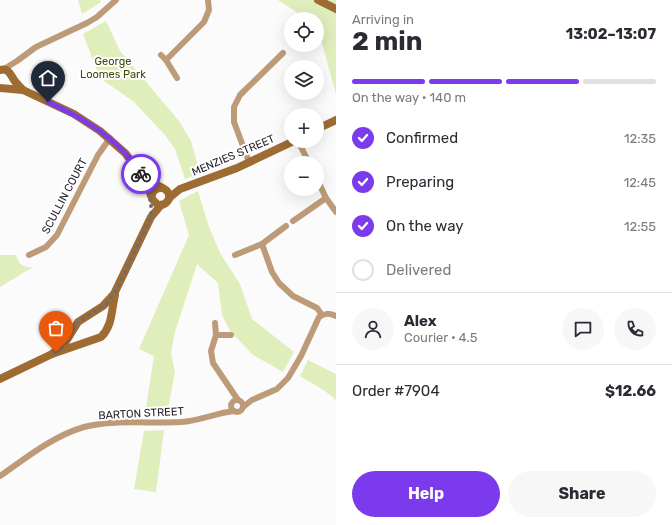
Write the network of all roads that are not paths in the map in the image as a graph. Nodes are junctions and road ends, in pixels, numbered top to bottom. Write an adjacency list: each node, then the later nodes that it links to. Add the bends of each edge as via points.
1 (116, 0): 8 (street, via 92,20 44,42)
2 (208, 0): 7 (street, via 209,10 204,22)
3 (318, 0): 4 (street)
4 (336, 9)
5 (283, 53): 18 (street, via 240,95 234,107 234,122)
6 (161, 55): 7 (street)
7 (166, 60): 11 (street)
8 (17, 61): 9 (street); 10 (street)
9 (2, 70): 10 (street, via 7,70)
10 (12, 76): 12 (street, via 11,83); 13 (street)
11 (177, 78)
12 (2, 88): 13 (street)
13 (23, 90): 16 (street, via 74,114)
14 (336, 120): 15 (street)
15 (324, 126)
16 (110, 138): 19 (street); 30 (street, SCULLIN COURT, via 98,154 54,240)
17 (284, 146): 18 (street, MENZIES STREET)
18 (249, 162): 20 (street, MENZIES STREET, via 180,189)
19 (146, 180): 20 (street); 22 (street)
20 (165, 192): 22 (street, via 155,189); 24 (street, via 166,203)
21 (324, 194): 23 (street)
22 (152, 198): 24 (street, via 155,204); 26 (street)
23 (326, 198): 25 (street); 27 (street)
24 (161, 205): 26 (street)
25 (336, 212)
26 (151, 217): 32 (street)
27 (293, 221)
28 (286, 226): 29 (street)
29 (262, 244): 31 (street); 33 (street, via 272,272 279,283 293,296 317,308)
30 (29, 255)
31 (234, 255)
32 (116, 291): 38 (street, via 106,304 78,322 65,343); 38 (street, via 111,322 104,334 95,340)
33 (322, 315): 34 (street, via 329,313); 40 (street, BARTON STREET, via 288,378 277,389 252,400)
34 (336, 316)
35 (215, 323): 36 (street)
36 (216, 335): 37 (street); 40 (street, via 211,357 228,383)
37 (231, 335)
38 (52, 354): 39 (street)
39 (0, 379)
40 (237, 403): 41 (street, via 232,408); 41 (street, BARTON STREET, via 240,411); 42 (street, BARTON STREET)
41 (234, 411): 42 (street, BARTON STREET)
42 (222, 412): 43 (street, BARTON STREET, via 182,422 104,424 83,428 54,440)
43 (0, 476)

